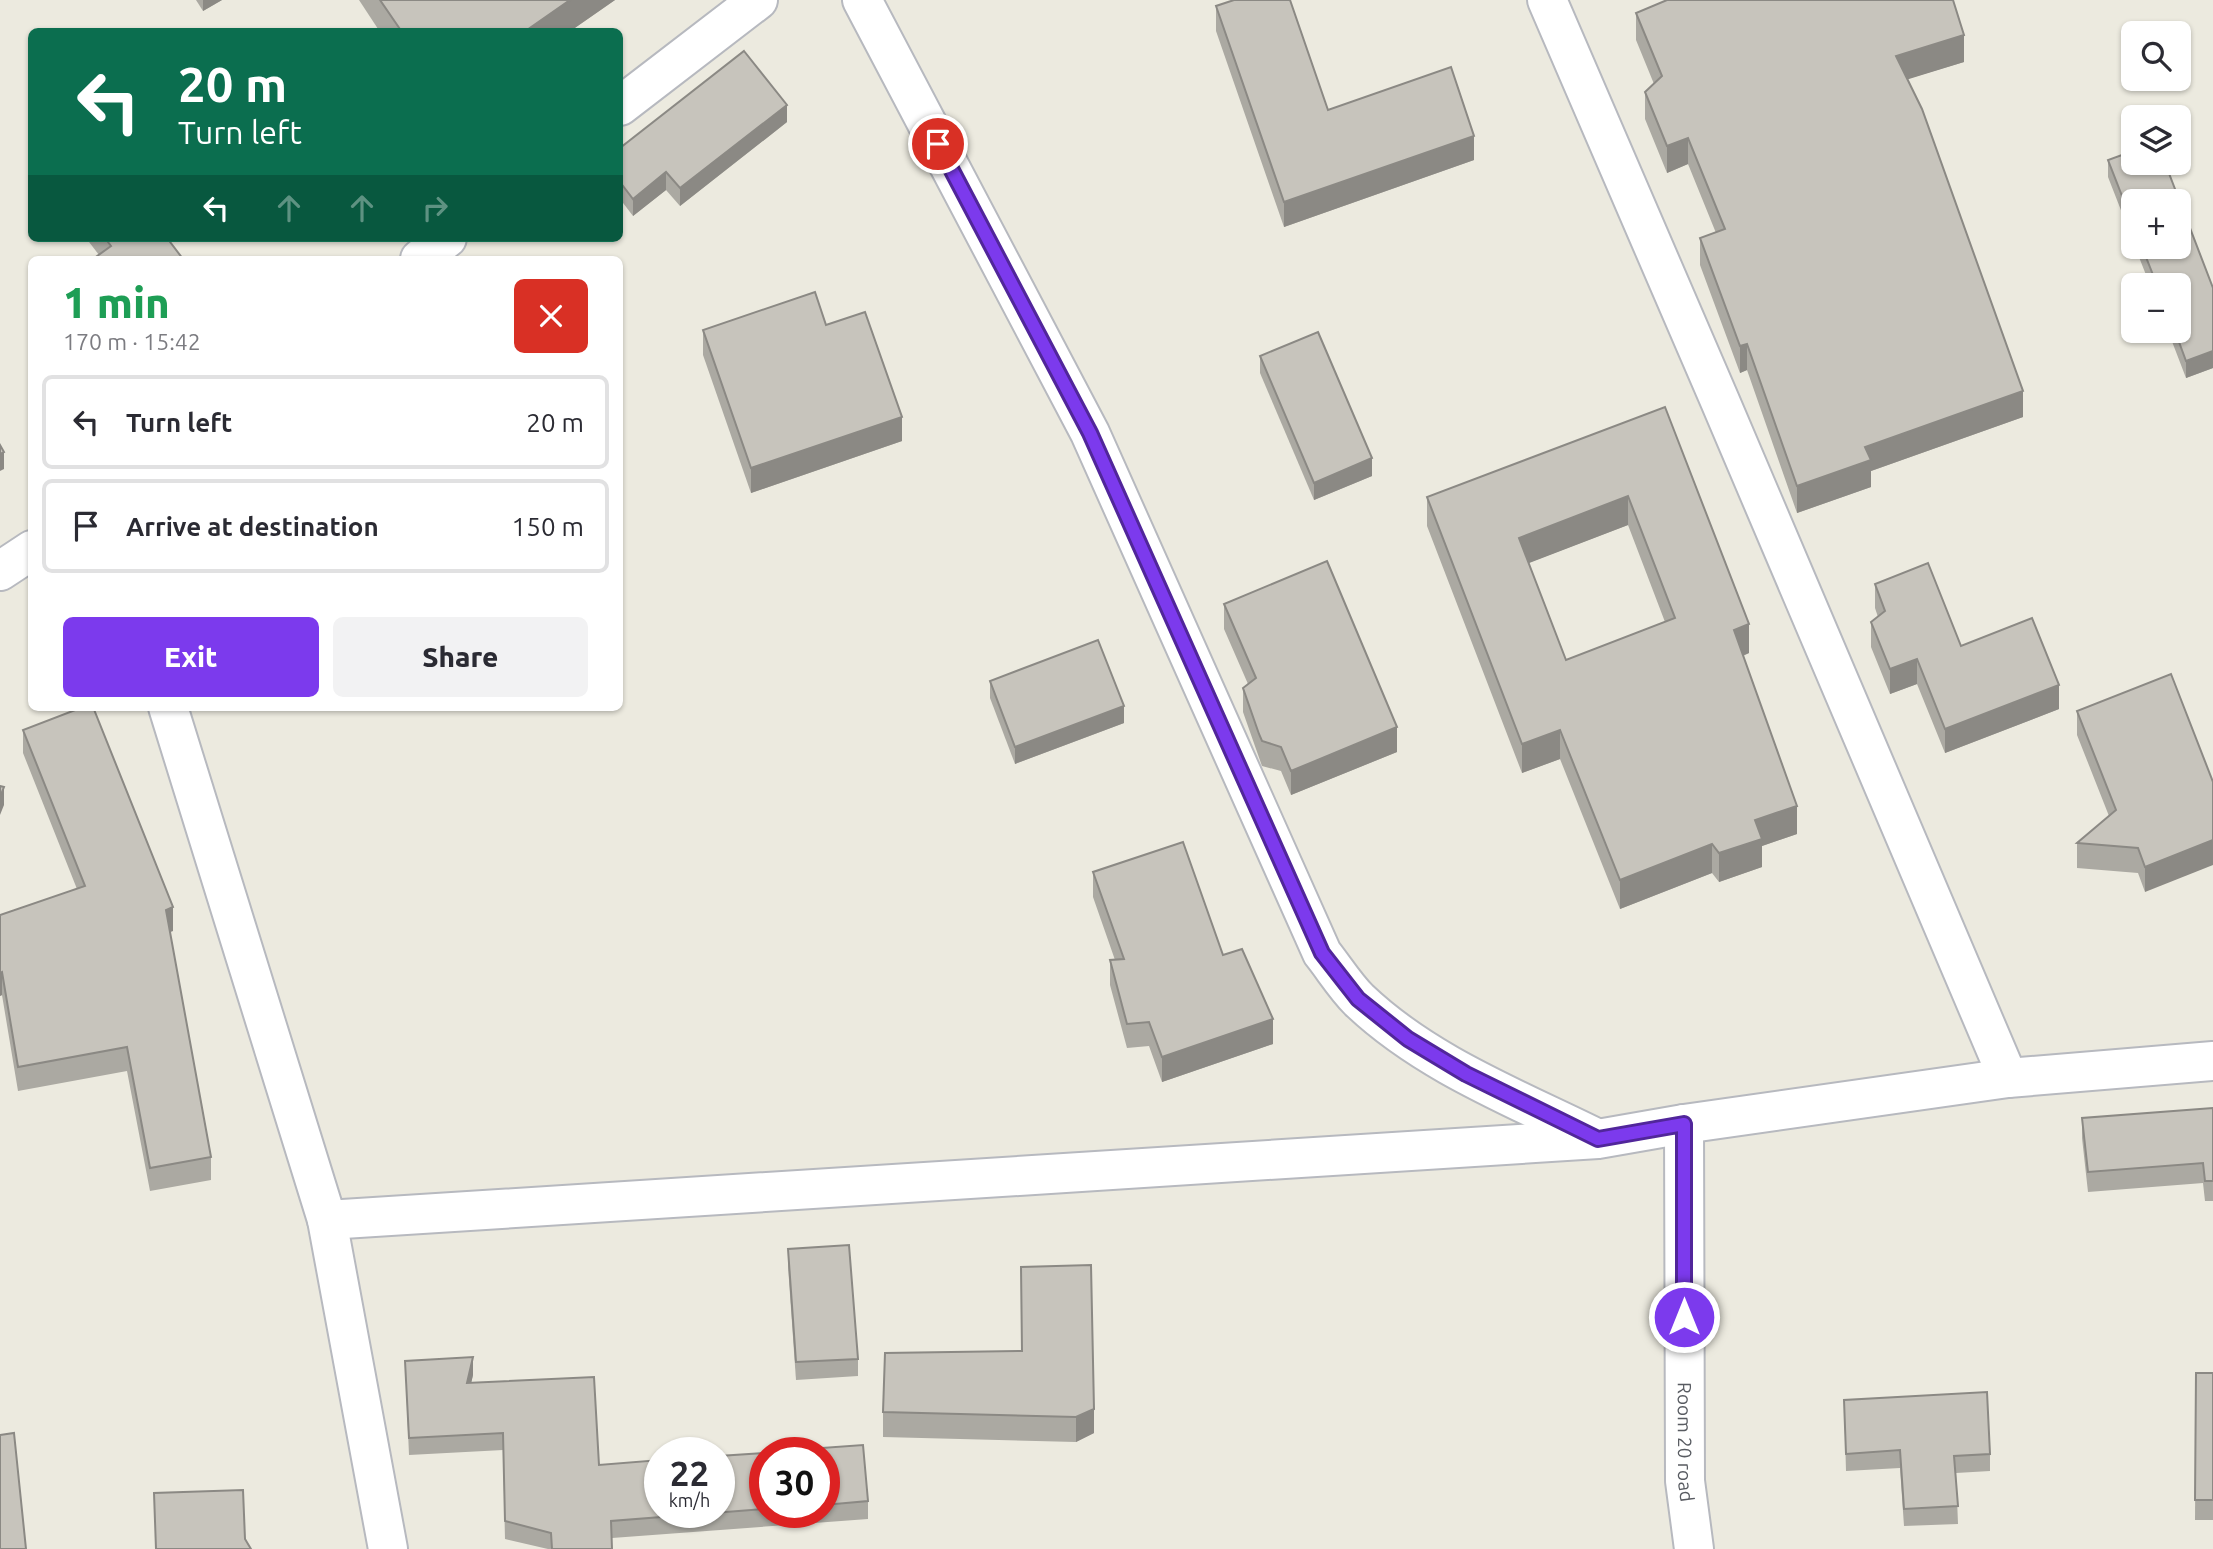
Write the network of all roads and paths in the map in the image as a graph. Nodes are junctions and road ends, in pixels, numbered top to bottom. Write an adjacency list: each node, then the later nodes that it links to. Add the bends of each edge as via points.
1 (862, 0): 13 (street, via 1090,433 1322,953 1358,999 1408,1039 1466,1074)
2 (1547, 0): 11 (street)
3 (735, 7): 4 (street)
4 (623, 103)
5 (442, 242): 6 (street)
6 (424, 256)
7 (28, 553): 8 (street)
8 (0, 571)
9 (169, 711): 14 (street)
10 (2213, 1061): 11 (street)
11 (2008, 1078): 12 (street)
12 (1684, 1124): 13 (street); 16 (street, Room 20 road, via 1685,1480)
13 (1598, 1139): 14 (street)
14 (327, 1220): 15 (street)
15 (388, 1549)
16 (1694, 1549)

